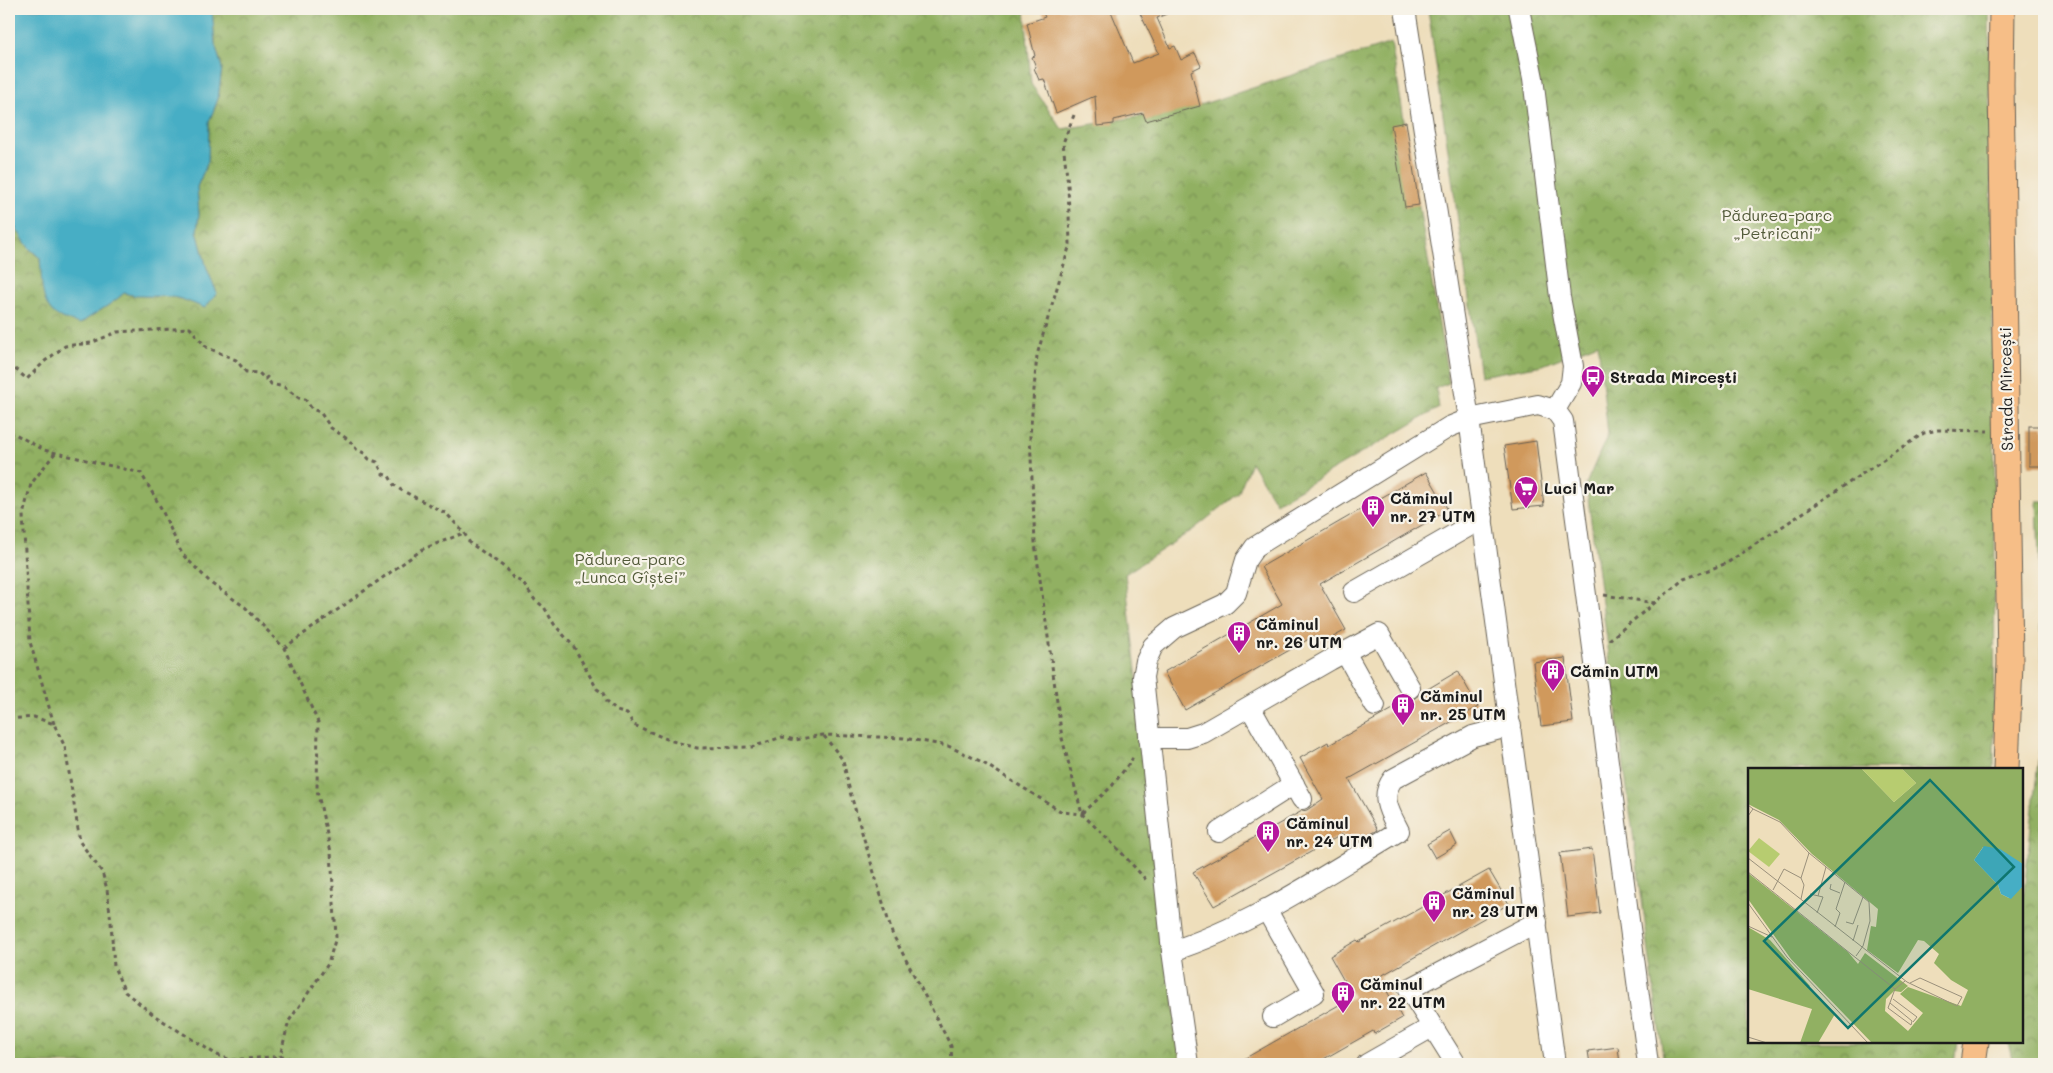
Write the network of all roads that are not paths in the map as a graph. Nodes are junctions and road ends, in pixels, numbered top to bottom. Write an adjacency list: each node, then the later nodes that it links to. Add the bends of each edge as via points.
1 (1405, 9): 5 (lane)
2 (1519, 9): 4 (lane, via 1533,78 1560,297 1573,366 1571,383)
3 (2002, 9): 14 (main road, Strada Mircești, via 2010,662)
4 (1555, 410): 5 (lane, via 1538,405); 25 (lane, via 1563,421)
5 (1469, 419): 6 (lane); 13 (lane, via 1449,427 1255,547 1246,560 1236,592 1225,604 1174,628 1153,646 1143,677)
6 (1483, 518): 7 (lane); 12 (lane)
7 (1354, 592)
8 (1345, 652): 9 (lane, via 1379,634); 10 (lane); 11 (lane)
9 (1410, 688)
10 (1375, 706)
11 (1250, 707): 13 (lane, via 1194,736); 15 (lane, via 1298,791)
12 (1511, 726): 16 (lane, via 1474,736 1393,779 1388,786 1386,805 1399,831); 17 (lane)
13 (1149, 738): 18 (lane)
14 (2006, 768)
15 (1219, 832)
16 (1266, 909): 18 (lane, via 1210,938); 19 (lane, via 1314,993)
17 (1537, 922): 20 (lane, via 1409,989); 24 (lane)
18 (1172, 951): 21 (lane)
19 (1273, 1017)
20 (1432, 1027): 22 (lane); 23 (lane)
21 (1188, 1064)
22 (1366, 1064)
23 (1456, 1064)
24 (1555, 1064)
25 (1648, 1064)

